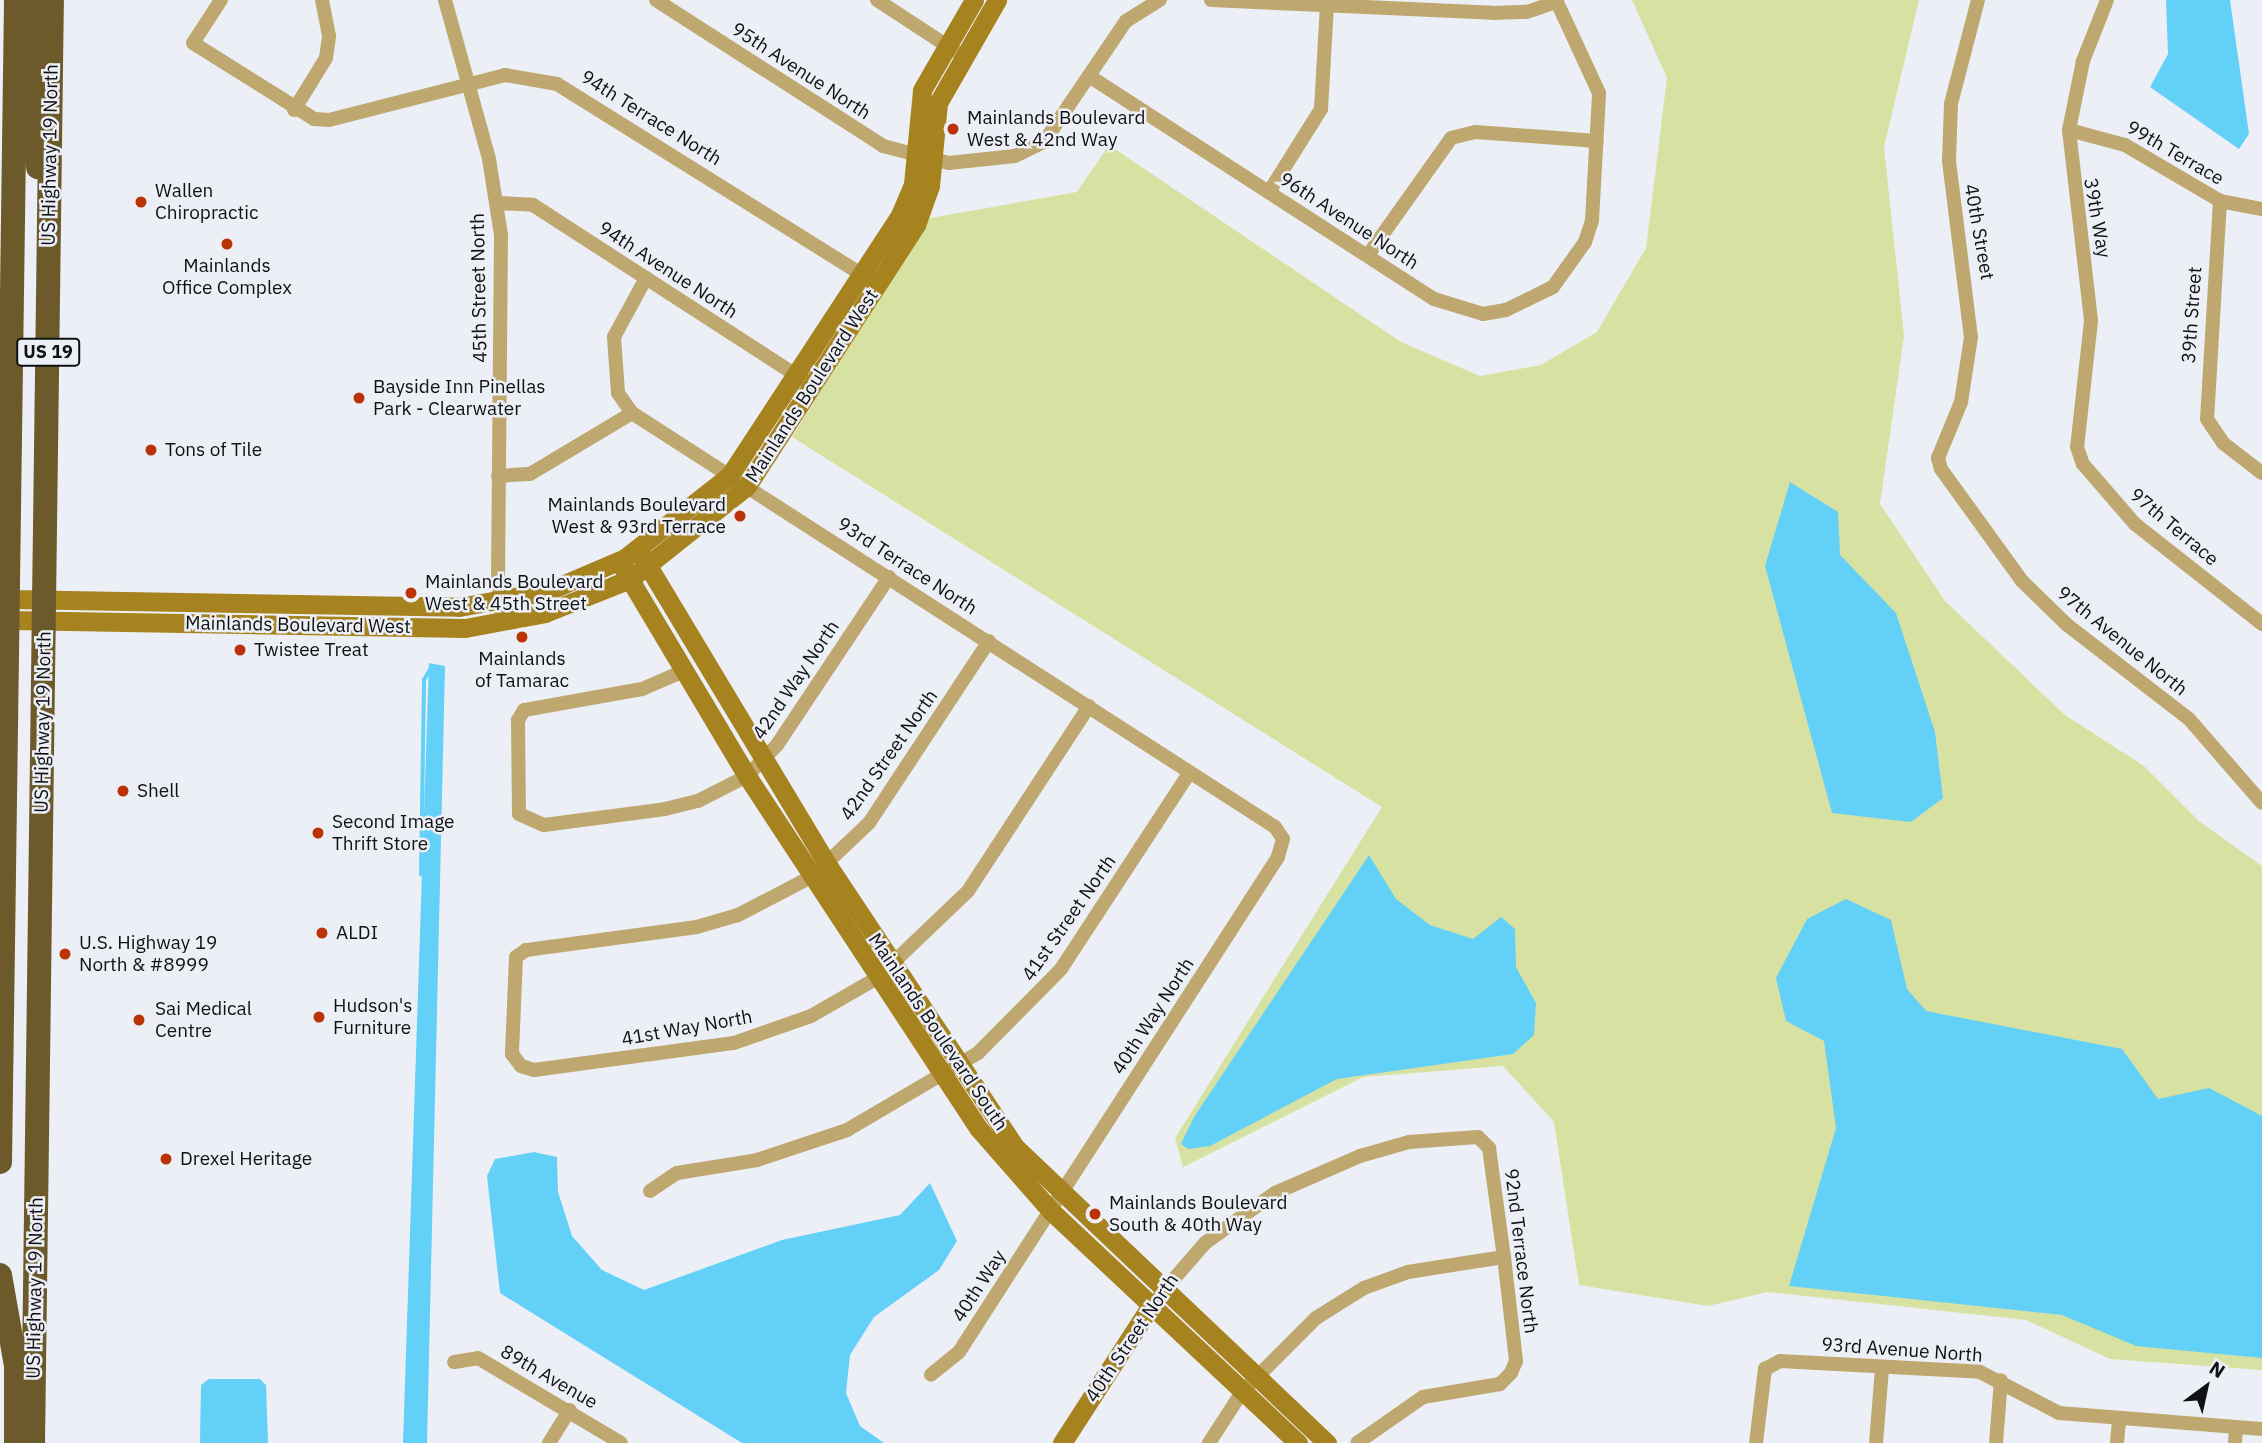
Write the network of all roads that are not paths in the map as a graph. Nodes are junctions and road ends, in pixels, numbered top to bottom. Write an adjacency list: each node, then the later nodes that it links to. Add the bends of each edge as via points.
1 (16, 0): 31 (highway, US Highway 19 North / US 19)
2 (33, 0): 29 (highway, via 30,117)
3 (52, 0): 29 (highway, US Highway 19 North / US 19)
4 (221, 0): 21 (street, 94th Terrace North, via 193,43)
5 (322, 0): 21 (street, via 329,36 326,58)
6 (445, 0): 20 (street, 45th Street North)
7 (656, 0): 24 (street, 95th Avenue North, via 883,146)
8 (877, 0): 17 (street)
9 (974, 0): 17 (street, Mainlands Boulevard West)
10 (998, 0): 18 (street, Mainlands Boulevard West)
11 (1211, 0): 16 (street)
12 (1978, 0): 38 (street, 40th Street, via 1951,104 1949,161 1971,337 1961,402 1938,458)
13 (2107, 0): 22 (street, 39th Way, via 2080,72)
14 (1556, 1): 16 (street, via 1528,12 1493,13); 23 (street, via 1594,74)
15 (1155, 2): 19 (street, via 1126,21)
16 (1327, 4): 25 (street, via 1321,109)
17 (945, 44): 18 (street); 24 (street, Mainlands Boulevard West, via 922,90)
18 (962, 56): 24 (street, Mainlands Boulevard West, via 938,103)
19 (1089, 76): 24 (street, via 1044,142 1031,150); 25 (street, 96th Avenue North)
20 (467, 84): 21 (street, 94th Terrace North, via 329,120); 27 (street, 45th Street North); 33 (street, 94th Terrace North, via 505,75 531,77 583,94)
21 (294, 110)
22 (2069, 130): 26 (street, 99th Terrace, via 2125,145); 37 (street, 39th Way, via 2091,321)
23 (1597, 141): 30 (street, via 1475,132 1451,138); 30 (street, 96th Avenue North, via 1586,242 1553,288 1534,301 1483,314 1434,299)
24 (922, 159): 33 (street, Mainlands Boulevard West, via 925,206)
25 (1269, 192): 30 (street, 96th Avenue North)
26 (2220, 201): 28 (street, 99th Terrace); 39 (street, 39th Street, via 2205,404 2212,430)
27 (498, 204): 32 (street, 94th Avenue North, via 533,205); 41 (street, 45th Street North)
28 (2262, 209)
29 (49, 233): 34 (highway, US Highway 19 North / US 19)
30 (1368, 255)
31 (8, 272): 34 (highway, via 29,333); 49 (highway, US Highway 19 North / US 19)
32 (646, 278): 35 (street, 94th Avenue North); 36 (street, via 614,337 618,393)
33 (870, 279): 35 (street, Mainlands Boulevard West)
34 (48, 341): 50 (highway, US Highway 19 North / US 19)
35 (804, 381): 40 (street, Mainlands Boulevard West); 42 (street, Mainlands Boulevard West)
36 (632, 413): 40 (street, 93rd Terrace North); 41 (street, via 530,474)
37 (2077, 447): 52 (street, 97th Terrace, via 2083,464 2135,524)
38 (1941, 469): 59 (street, 97th Avenue North, via 2028,588 2189,719)
39 (2262, 473)
40 (730, 475): 42 (street, 93rd Terrace North); 43 (street, Mainlands Boulevard West)
41 (498, 476): 48 (street, 45th Street North)
42 (747, 486): 45 (street, Mainlands Boulevard West); 46 (street, 93rd Terrace North)
43 (638, 549): 44 (street, Mainlands Boulevard West); 45 (street, Mainlands Boulevard South)
44 (619, 561): 47 (street, Mainlands Boulevard South); 48 (street, Mainlands Boulevard West, via 548,591)
45 (648, 567): 47 (street, Mainlands Boulevard West); 56 (street, Mainlands Boulevard South)
46 (889, 577): 53 (street, 93rd Terrace North); 56 (street, 42nd Way North)
47 (630, 579): 51 (street, Mainlands Boulevard West); 54 (street, Mainlands Boulevard South)
48 (500, 601): 50 (street, Mainlands Boulevard West, via 459,607); 51 (street, 45th Street North)
49 (9, 609): 50 (street, Mainlands Boulevard West); 63 (highway, US Highway 19 North / US 19)
50 (45, 610): 51 (street, Mainlands Boulevard West); 71 (highway, US Highway 19 North / US 19)
51 (503, 624)
52 (2262, 624)
53 (989, 641): 55 (street, 93rd Terrace North); 61 (street, 42nd Street North, via 869,823)
54 (686, 670): 58 (street, Mainlands Boulevard South); 58 (street, 42nd Way North, via 642,689 535,705 518,720 519,814 544,825 665,809 698,801)
55 (1089, 706): 57 (street, 93rd Terrace North); 64 (street, 41st Way North, via 968,891)
56 (764, 763): 58 (street, 42nd Way North); 61 (street, Mainlands Boulevard South)
57 (1190, 772): 60 (street, 93rd Terrace North, via 1275,827); 65 (street, 41st Street North, via 1061,969)
58 (747, 776): 61 (street, Mainlands Boulevard South)
59 (2262, 803)
60 (1283, 839): 69 (street, 40th Way North, via 1278,858)
61 (820, 870): 62 (street, 42nd Street North, via 738,915 697,927); 64 (street, Mainlands Boulevard South)
62 (526, 950): 64 (street, 41st Way North, via 513,969 512,1054 534,1070 734,1043 811,1016)
63 (2, 971): 67 (highway, US Highway 19 North / US 19); 71 (highway, via 26,995 24,1200)
64 (885, 972): 65 (street, Mainlands Boulevard South)
65 (951, 1074): 68 (street, 41st Street North, via 825,1139 757,1160 677,1174); 69 (street, Mainlands Boulevard South); 70 (street, Mainlands Boulevard South)
66 (1478, 1137): 72 (street, 92nd Terrace North, via 1489,1149); 74 (street, 40th Street North, via 1409,1142 1313,1174 1236,1218)
67 (0, 1162)
68 (650, 1191)
69 (1062, 1194): 70 (street, 40th Way North); 74 (street, Mainlands Boulevard South)
70 (1051, 1211): 75 (street, Mainlands Boulevard South); 78 (street, 40th Way, via 959,1353)
71 (36, 1238): 86 (highway, US Highway 19 North / US 19)
72 (1504, 1257): 80 (street, via 1408,1272 1364,1288 1316,1318); 93 (street, 92nd Terrace North, via 1516,1361 1511,1373 1500,1384 1423,1397)
73 (0, 1275): 85 (highway, via 16,1366)
74 (1163, 1290): 75 (street, 40th Street North); 80 (street, Mainlands Boulevard South)
75 (1150, 1307): 80 (street, Mainlands Boulevard South); 89 (street, 40th Street North)
76 (454, 1362): 81 (street, 89th Avenue, via 478,1358)
77 (1882, 1368): 79 (street, 93rd Avenue North, via 1980,1372); 94 (street, 93rd Avenue North, via 1780,1361 1765,1369); 95 (street)
78 (931, 1374)
79 (2001, 1380): 82 (street, 93rd Avenue North, via 2059,1413); 96 (street)
80 (1249, 1385): 90 (street); 91 (street, Mainlands Boulevard South); 92 (street, Mainlands Boulevard South)
81 (570, 1410): 87 (street); 88 (street, 89th Avenue)
82 (2119, 1420): 83 (street, 93rd Avenue North); 97 (street)
83 (2236, 1427): 84 (street, 93rd Avenue North); 98 (street)
84 (2262, 1429)
85 (16, 1443)
86 (33, 1443)
87 (549, 1443)
88 (621, 1443)
89 (1062, 1443)
90 (1209, 1443)
91 (1298, 1443)
92 (1327, 1443)
93 (1357, 1443)
94 (1756, 1443)
95 (1875, 1443)
96 (1996, 1443)
97 (2117, 1443)
98 (2235, 1443)

